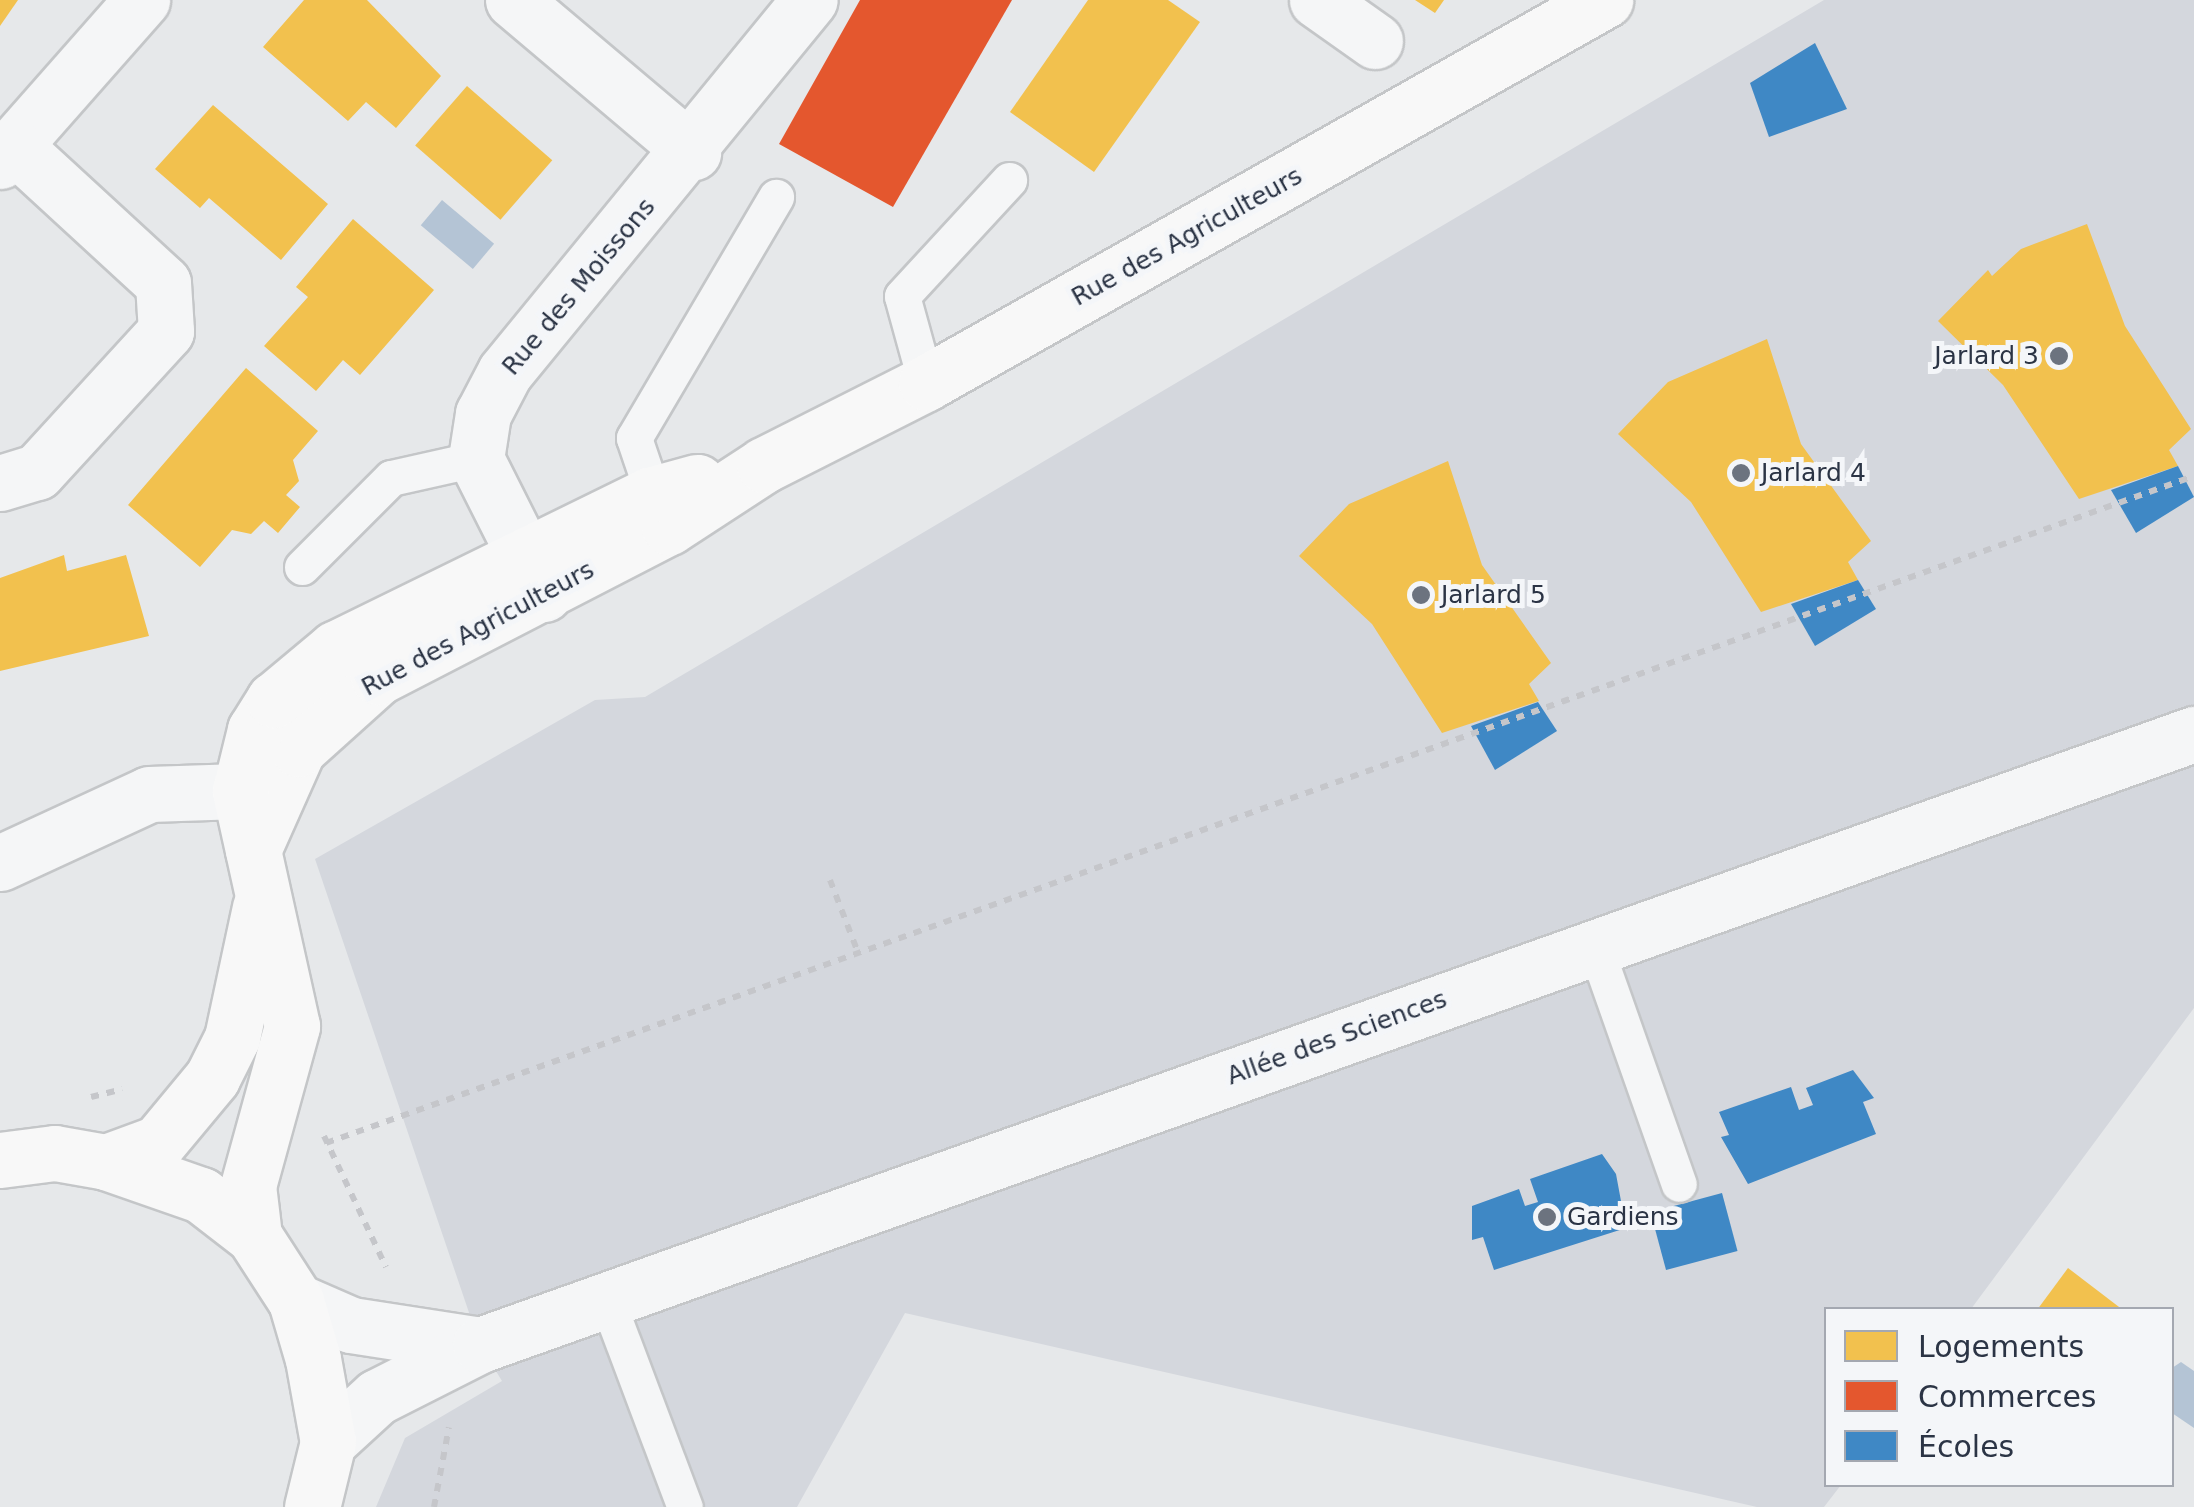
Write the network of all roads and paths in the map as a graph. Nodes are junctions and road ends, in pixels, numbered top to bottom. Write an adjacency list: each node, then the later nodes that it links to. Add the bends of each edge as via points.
1 (142, 0): 8 (street)
2 (513, 0): 7 (street)
3 (810, 0): 7 (street, Rue des Moissons)
4 (1317, 0): 6 (street)
5 (1605, 0): 11 (street, Rue des Agriculteurs)
6 (1375, 41)
7 (693, 152): 12 (street, Rue des Moissons, via 505,372 482,414)
8 (7, 154): 14 (street, via 163,283 166,331 37,472)
9 (1009, 180): 11 (lane, via 902,296)
10 (776, 197): 15 (lane, via 634,438)
11 (926, 384): 15 (street, Rue des Agriculteurs)
12 (476, 459): 16 (lane, via 391,478); 17 (street)
13 (2194, 476): 25 (path)
14 (0, 484)
15 (659, 511): 17 (street, Rue des Agriculteurs)
16 (302, 568)
17 (535, 575): 19 (street, Rue des Agriculteurs, via 304,671 255,730); 20 (street, Rue des Agriculteurs, via 327,717 283,772)
18 (2194, 734): 24 (street, Allée des Sciences)
19 (240, 791): 20 (street, Rue des Agriculteurs); 21 (street, via 149,794)
20 (253, 850): 23 (street, Rue des Agriculteurs)
21 (0, 863)
22 (830, 880): 25 (path)
23 (260, 908): 27 (street, Rue des Agriculteurs, via 232,1038); 30 (street, Rue des Agriculteurs, via 292,1026)
24 (1595, 946): 33 (lane); 36 (street, Allée des Sciences)
25 (858, 955): 29 (path)
26 (75, 1098): 27 (path, via 141,1076)
27 (192, 1109): 32 (street, Rue des Agriculteurs, via 158,1143)
28 (319, 1120): 29 (path)
29 (326, 1143): 30 (path); 35 (path, via 371,1247)
30 (261, 1148): 34 (street, Rue des Agriculteurs, via 248,1186)
31 (0, 1160): 32 (street, via 55,1153)
32 (106, 1162): 34 (street, via 201,1195)
33 (1680, 1184)
34 (254, 1236): 37 (street)
35 (396, 1272)
36 (607, 1300): 38 (street, Allée des Sciences); 42 (lane)
37 (296, 1301): 38 (street, Allée des Sciences, via 351,1325); 39 (street)
38 (461, 1355): 39 (street, Allée des Sciences, via 377,1397); 41 (path)
39 (328, 1442): 40 (street)
40 (312, 1507)
41 (434, 1507)
42 (685, 1507)

